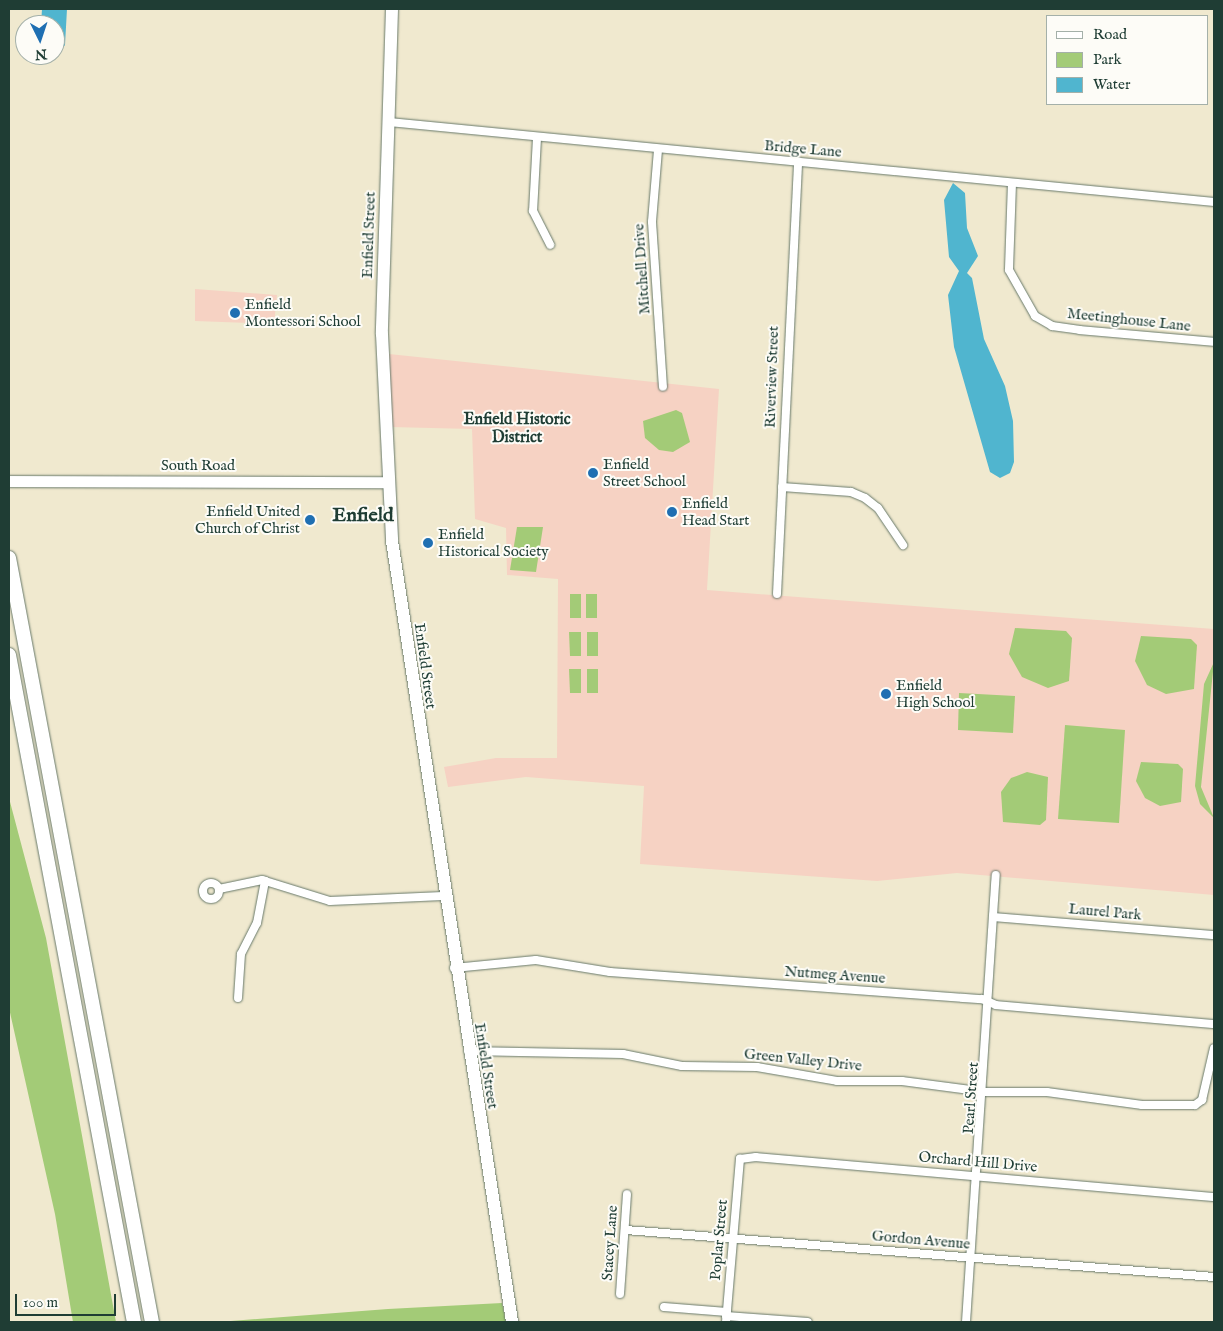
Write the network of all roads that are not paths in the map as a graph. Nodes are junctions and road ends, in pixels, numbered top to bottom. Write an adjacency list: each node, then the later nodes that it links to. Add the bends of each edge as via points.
1 (392, 9): 2 (main road, Enfield Street)
2 (389, 122): 3 (street, Bridge Lane); 12 (main road, Enfield Street, via 382,334)
3 (537, 138): 4 (street, Bridge Lane); 8 (street, via 533,211)
4 (658, 150): 5 (street, Bridge Lane); 10 (street, Mitchell Drive, via 652,222)
5 (798, 162): 6 (street, Bridge Lane); 13 (street, Riverview Street)
6 (1012, 183): 7 (street, Bridge Lane); 9 (street, Meetinghouse Lane, via 1007,254 1016,286 1035,316 1052,326)
7 (1214, 202)
8 (550, 245)
9 (1214, 342)
10 (663, 387)
11 (9, 480): 12 (main road, South Road)
12 (387, 482): 21 (main road, Enfield Street, via 395,572)
13 (782, 487): 14 (street, via 851,492 865,498 878,508); 16 (street, Riverview Street)
14 (903, 545)
15 (9, 558): 43 (highway)
16 (777, 594)
17 (9, 655): 42 (highway)
18 (996, 875): 22 (street, Pearl Street)
19 (265, 881): 20 (street); 21 (street, via 330,901); 25 (street, via 258,923 242,954)
20 (219, 889)
21 (443, 896): 24 (main road, Enfield Street)
22 (994, 917): 23 (street, Laurel Park); 26 (street, Pearl Street)
23 (1214, 935)
24 (454, 968): 26 (street, Nutmeg Avenue, via 536,960 610,972 982,999); 29 (main road, Enfield Street)
25 (238, 998)
26 (990, 1004): 27 (street, Nutmeg Avenue); 30 (street, Pearl Street)
27 (1214, 1024)
28 (1214, 1048): 30 (street, Green Valley Drive, via 1205,1096 1195,1104 1142,1105 1047,1092)
29 (468, 1051): 30 (street, Green Valley Drive, via 624,1054 682,1066 765,1068 837,1081 902,1081); 44 (main road, Enfield Street)
30 (985, 1092): 32 (street, Pearl Street)
31 (740, 1159): 32 (street, Orchard Hill Drive); 36 (street, Poplar Street)
32 (979, 1175): 34 (street, Orchard Hill Drive); 37 (street, Pearl Street)
33 (627, 1194): 35 (street, Stacey Lane)
34 (1214, 1197)
35 (626, 1230): 36 (street, Gordon Avenue); 39 (street, Stacey Lane)
36 (733, 1239): 37 (street, Gordon Avenue); 41 (street, Poplar Street)
37 (972, 1258): 38 (street, Gordon Avenue); 46 (street, Pearl Street)
38 (1214, 1277)
39 (620, 1294)
40 (664, 1307): 41 (street)
41 (726, 1317): 45 (street)
42 (134, 1322)
43 (152, 1322)
44 (512, 1322)
45 (808, 1322)
46 (966, 1322)

